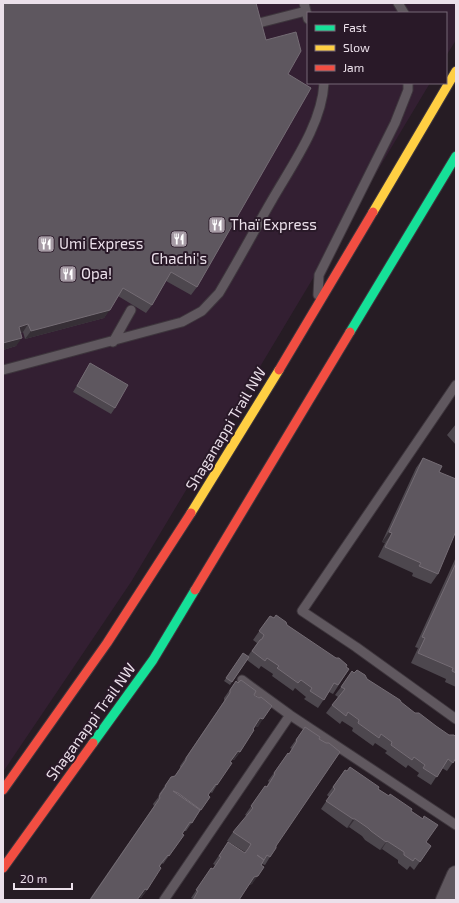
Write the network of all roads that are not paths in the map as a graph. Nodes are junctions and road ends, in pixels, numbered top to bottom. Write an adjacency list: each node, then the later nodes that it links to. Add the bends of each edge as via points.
1 (398, 3): 3 (lane)
2 (306, 11): 4 (lane)
3 (403, 12)
4 (259, 23)
5 (456, 71): 9 (main road, Shaganappi Trail NW)
6 (324, 84): 11 (lane, via 314,124 219,293 202,311 189,319)
7 (408, 84): 9 (lane, via 395,123 319,275)
8 (456, 156): 19 (main road, Shaganappi Trail NW, via 152,660)
9 (317, 306): 17 (main road, Shaganappi Trail NW, via 143,588 97,658)
10 (131, 310): 11 (lane)
11 (113, 342): 12 (lane)
12 (3, 370)
13 (456, 385): 16 (lane, via 302,611)
14 (242, 680): 15 (lane)
15 (290, 714): 18 (lane); 21 (lane)
16 (456, 719)
17 (3, 790)
18 (456, 825)
19 (3, 868)
20 (456, 875): 22 (street)
21 (164, 900)
22 (444, 900)

